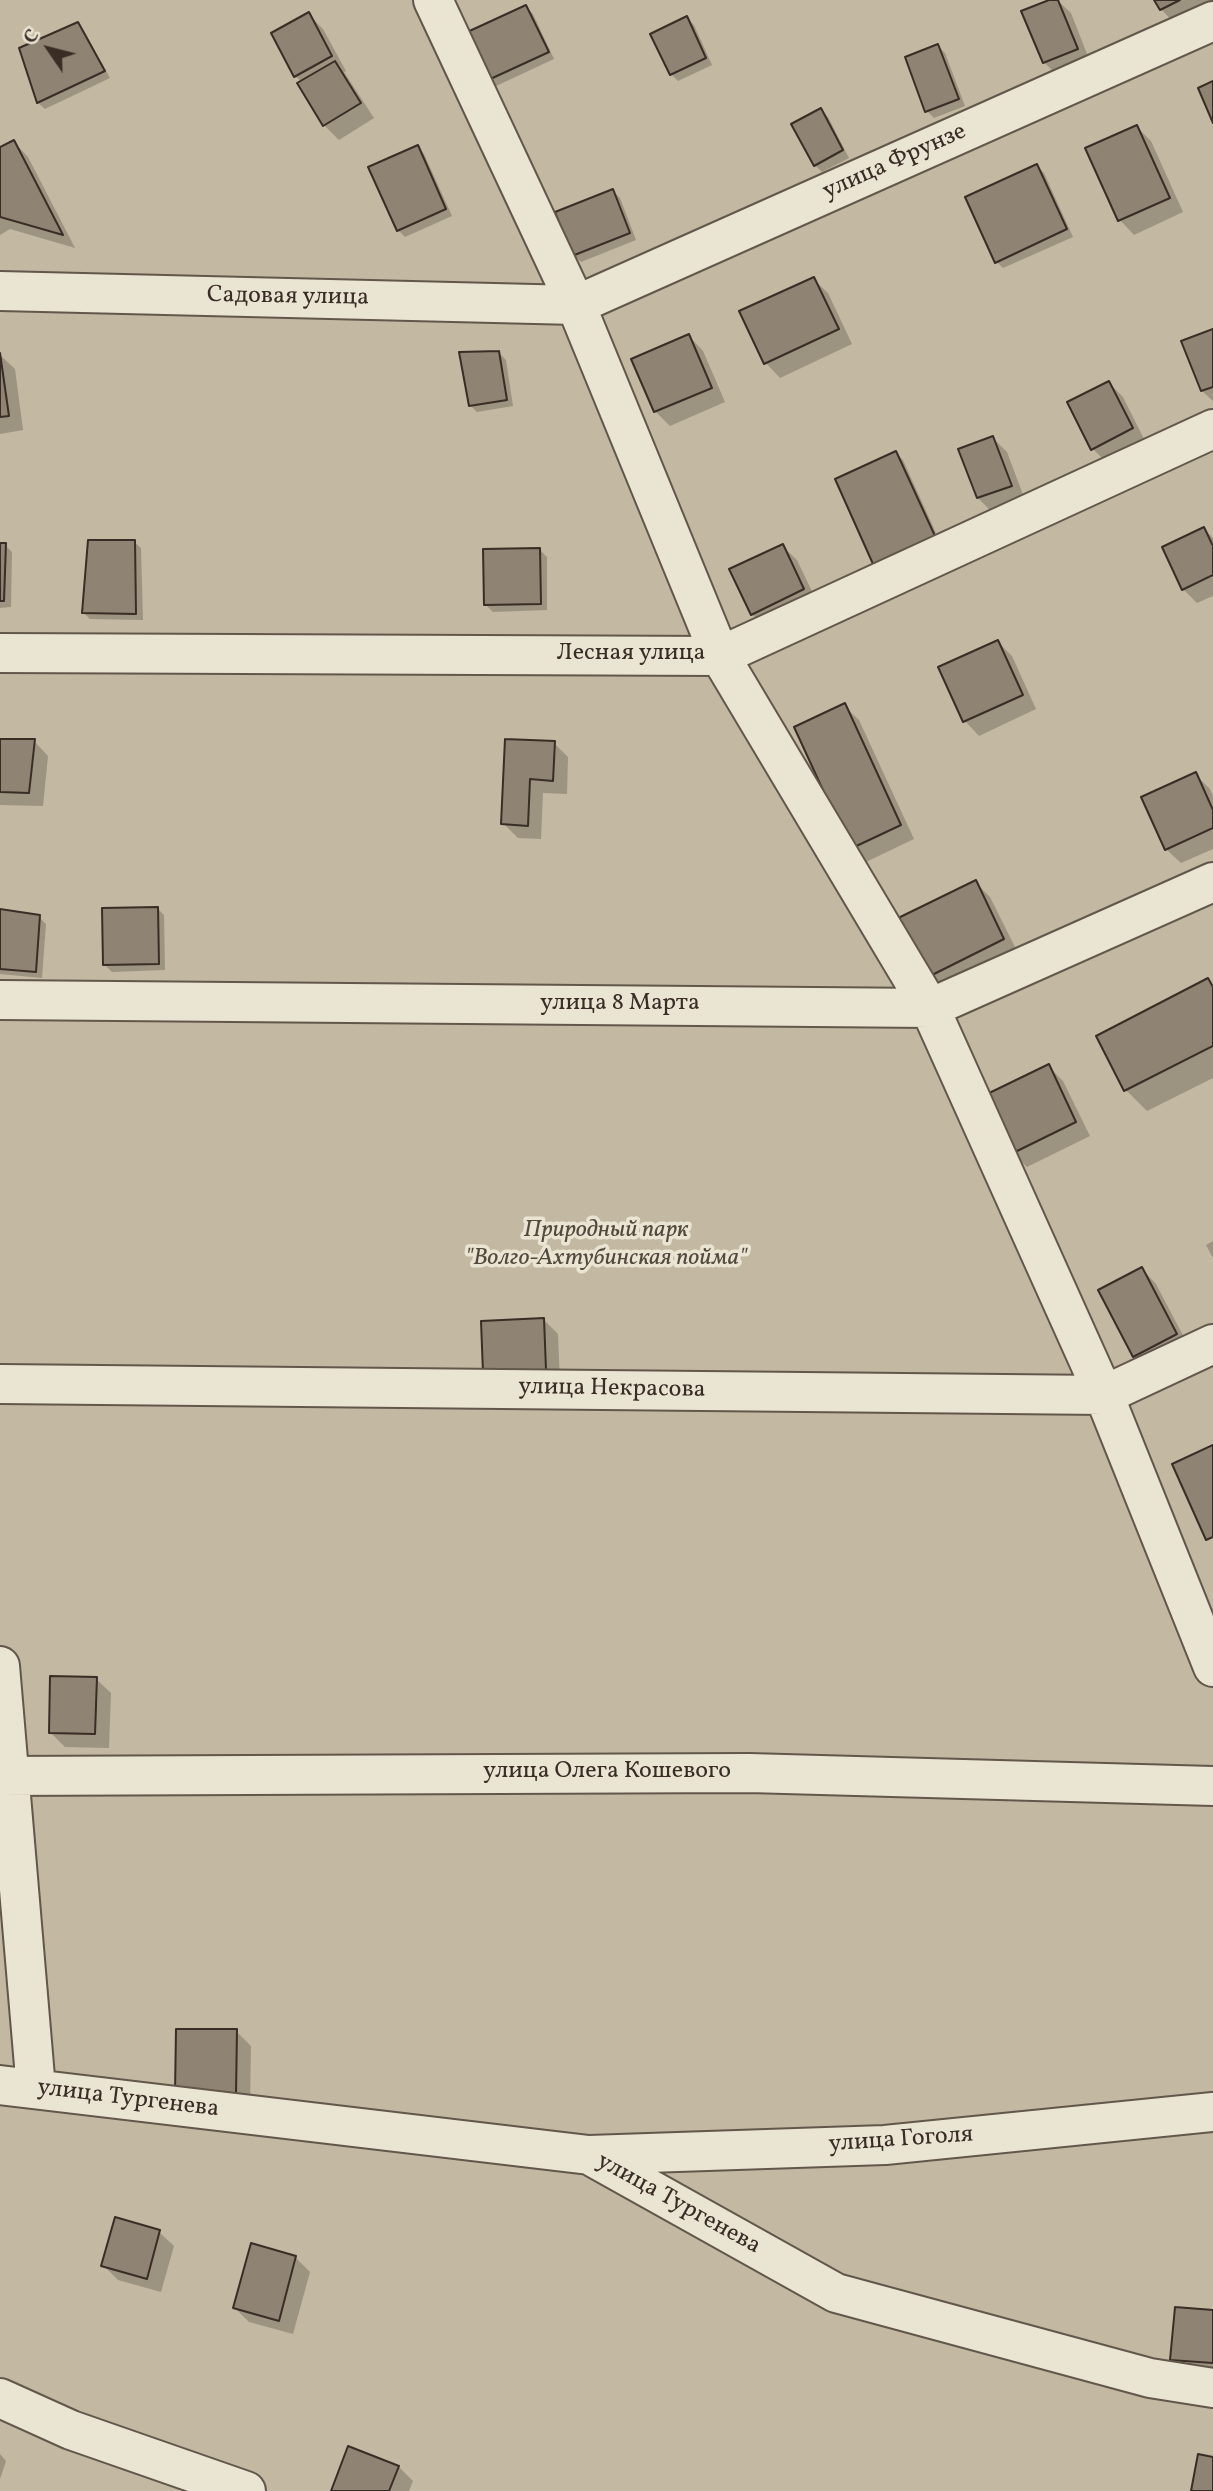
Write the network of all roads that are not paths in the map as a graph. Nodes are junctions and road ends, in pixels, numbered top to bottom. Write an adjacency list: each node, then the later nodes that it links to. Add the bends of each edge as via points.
1 (433, 0): 4 (street)
2 (1213, 21): 4 (street, улица Фрунзе)
3 (0, 291): 4 (street, Садовая улица)
4 (576, 305): 7 (street)
5 (1213, 429): 7 (street, Лесная улица)
6 (0, 653): 7 (street, Лесная улица)
7 (720, 656): 10 (street)
8 (1213, 882): 10 (street, улица 8 Марта)
9 (0, 1000): 10 (street, улица 8 Марта)
10 (930, 1008): 13 (street)
11 (1213, 1344): 13 (street, улица Некрасова)
12 (0, 1384): 13 (street, улица Некрасова)
13 (1104, 1395): 15 (street)
14 (0, 1666): 16 (street)
15 (1213, 1667)
16 (5, 1776): 17 (street, улица Олега Кошевого, via 749,1773); 18 (street)
17 (1213, 1786)
18 (18, 2087): 20 (street, улица Тургенева)
19 (1213, 2112): 20 (street, улица Гоголя, via 885,2146)
20 (589, 2155): 21 (street, улица Тургенева, via 836,2293 1150,2378)
21 (1213, 2388)
22 (0, 2398): 23 (street, via 71,2430)
23 (246, 2491)

